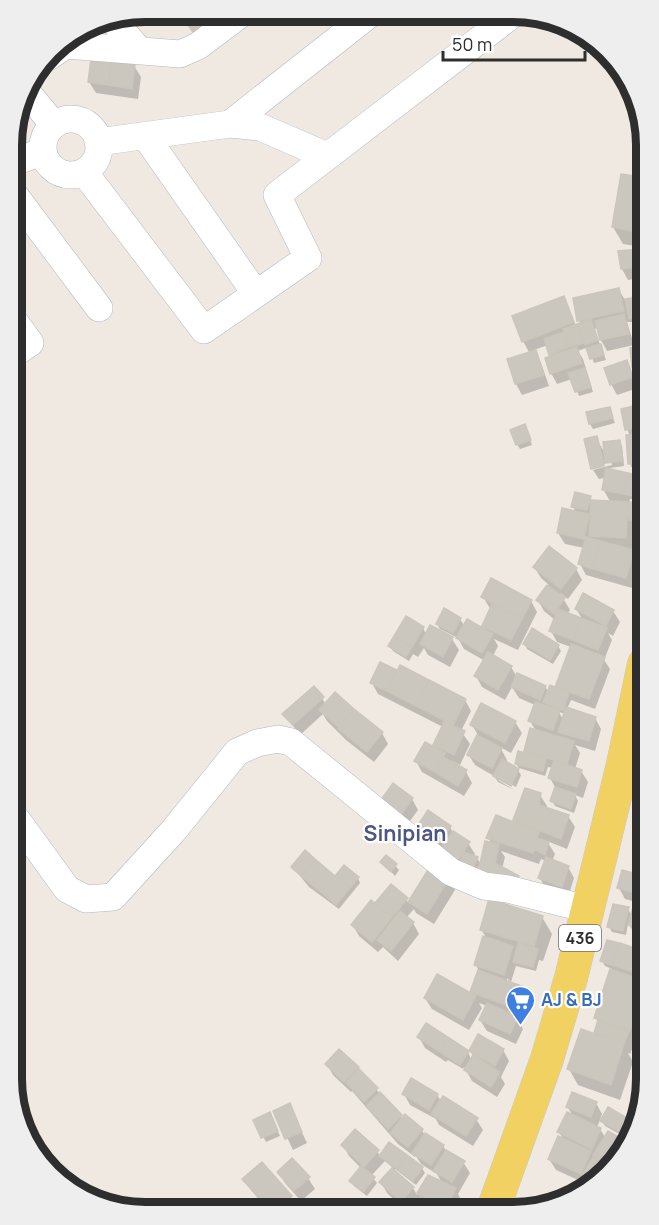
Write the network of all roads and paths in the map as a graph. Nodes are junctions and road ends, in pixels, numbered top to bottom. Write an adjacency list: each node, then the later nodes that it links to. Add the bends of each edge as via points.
1 (230, 22): 6 (street, via 180,54)
2 (361, 22): 8 (street)
3 (503, 22): 13 (street)
4 (118, 26): 6 (street)
5 (74, 45): 6 (street)
6 (138, 49)
7 (32, 98): 9 (street)
8 (230, 124): 10 (street); 13 (street, via 260,127)
9 (54, 125): 11 (street, via 71,119 80,121 95,133); 12 (street, via 47,132)
10 (146, 137): 11 (street); 17 (street)
11 (98, 142): 15 (street, via 96,159)
12 (43, 151): 14 (street); 15 (street, via 58,172)
13 (327, 156): 17 (street, via 277,195 308,258)
14 (22, 159)
15 (84, 172): 17 (street, via 204,330)
16 (22, 204): 18 (street)
17 (256, 294)
18 (99, 308)
19 (22, 332): 20 (street, via 30,343)
20 (22, 349)
21 (636, 702): 23 (main road, 436)
22 (22, 827): 23 (street, via 67,889 86,899 113,897 237,752 257,743 278,740 291,742 451,873 484,886)
23 (587, 909): 24 (main road, 436, via 547,1059)
24 (496, 1202)

